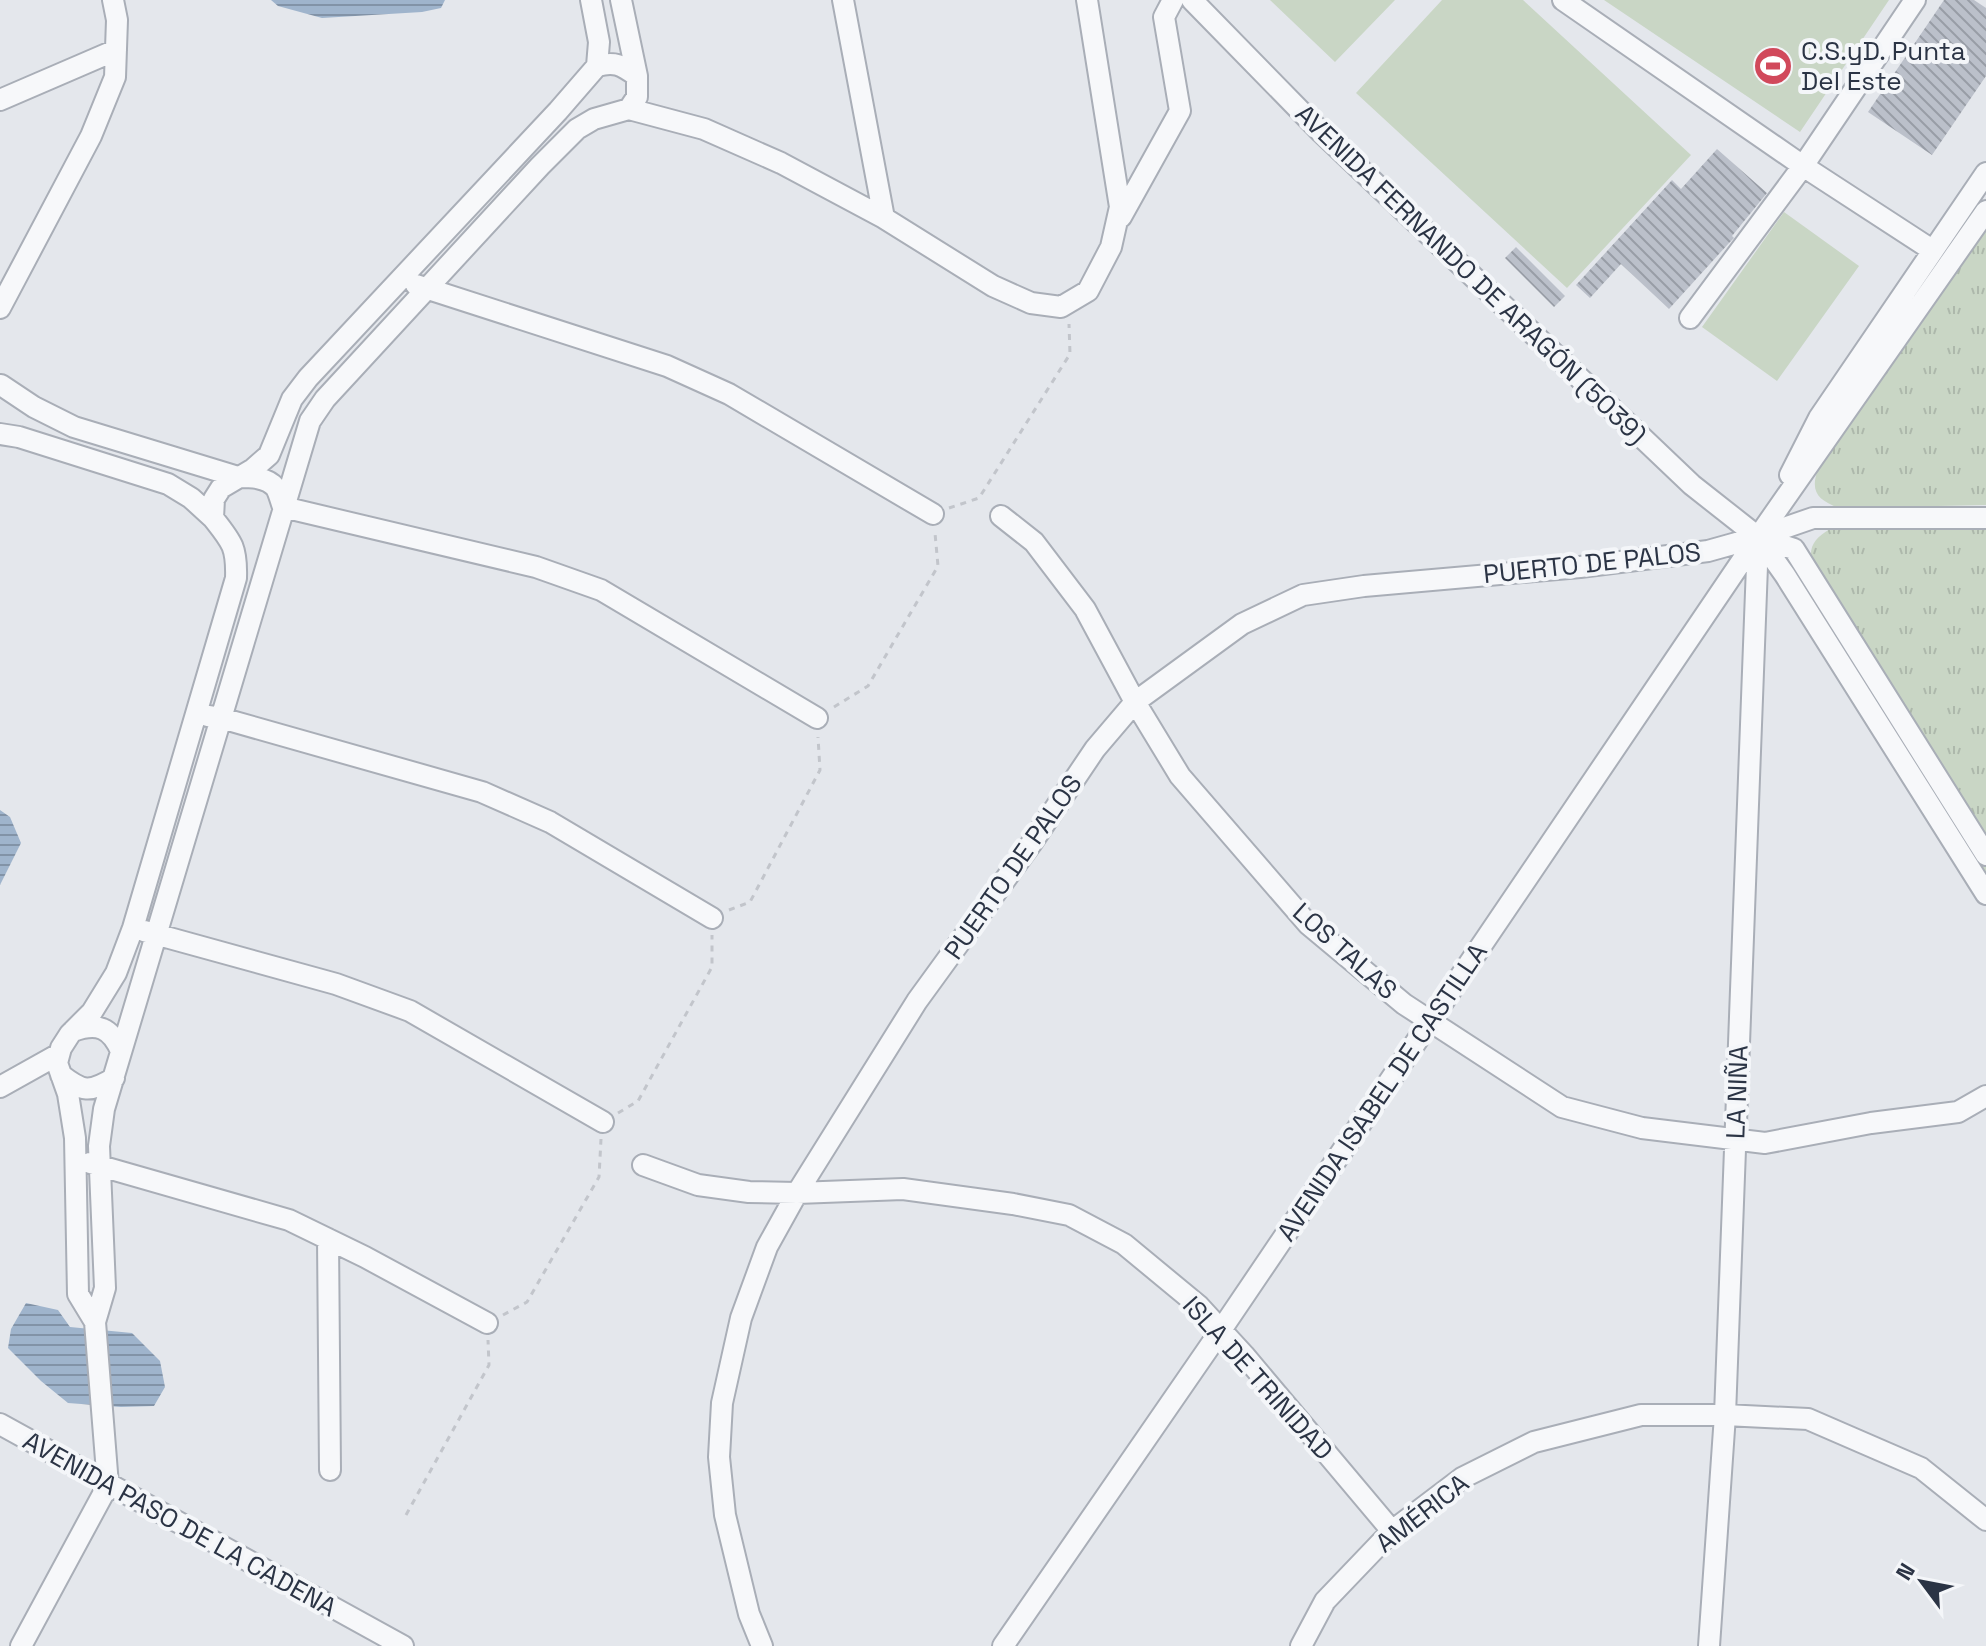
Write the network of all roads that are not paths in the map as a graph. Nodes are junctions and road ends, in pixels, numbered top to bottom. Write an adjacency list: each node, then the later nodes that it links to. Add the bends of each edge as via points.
1 (113, 0): 10 (street)
2 (591, 0): 11 (street, via 599,42)
3 (621, 0): 12 (street)
4 (843, 0): 20 (street)
5 (1087, 0): 21 (street, via 1120,207)
6 (1173, 0): 21 (street, via 1164,17 1180,111)
7 (1192, 0): 36 (street, AVENIDA FERNANDO DE ARAGÓN (5039), via 1321,132 1680,475)
8 (1563, 0): 17 (street)
9 (1915, 0): 17 (street)
10 (116, 50): 14 (street); 25 (street, via 115,77 91,136)
11 (597, 66): 12 (street, via 611,62); 13 (street)
12 (637, 76): 15 (street, via 637,97)
13 (582, 84): 16 (street, via 581,97 588,109); 23 (street)
14 (0, 100)
15 (629, 109): 16 (street); 20 (street, via 704,129)
16 (602, 117): 24 (street, via 577,129)
17 (1803, 166): 22 (street); 26 (street)
18 (1986, 173): 22 (street, AVENIDA ISABEL DE CASTILLA)
19 (1986, 211): 36 (street, AVENIDA ISABEL DE CASTILLA)
20 (884, 218): 21 (street, via 993,286 1031,303 1061,307 1088,291)
21 (1116, 226)
22 (1932, 250): 36 (street, AVENIDA ISABEL DE CASTILLA, via 1819,418)
23 (401, 279): 24 (street); 30 (street, via 292,399 269,455)
24 (427, 289): 31 (street, via 310,421); 32 (street, via 667,366 729,394)
25 (0, 308)
26 (1690, 318)
27 (1, 383): 28 (street); 30 (street, via 74,427)
28 (0, 406)
29 (0, 434): 34 (street, via 168,484)
30 (238, 477): 31 (street, via 265,480 276,488); 34 (street, via 214,499)
31 (283, 507): 37 (street); 42 (street, via 536,567 601,590)
32 (933, 514)
33 (1001, 516): 39 (street, LOS TALAS, via 1034,542 1085,609)
34 (213, 518): 38 (street)
35 (1986, 518): 36 (street, PUERTO DE PALOS, via 1813,518)
36 (1758, 537): 39 (street, PUERTO DE PALOS, via 1708,551 1303,595 1242,624); 43 (street, via 1794,549); 44 (street); 48 (street, AVENIDA ISABEL DE CASTILLA); 57 (street, LA NIÑA)
37 (273, 543): 38 (street, via 249,554); 41 (street)
38 (233, 547): 40 (street, via 236,578)
39 (1135, 702): 48 (street, LOS TALAS, via 1180,776 1308,924); 61 (street, PUERTO DE PALOS, via 1095,749 917,1001)
40 (196, 714): 41 (street); 46 (street)
41 (221, 718): 45 (street, via 482,792 550,822); 47 (street)
42 (817, 718)
43 (1986, 855)
44 (1986, 894)
45 (712, 918)
46 (133, 928): 47 (street); 49 (street, via 116,973)
47 (157, 934): 50 (street); 56 (street, via 336,984 410,1011)
48 (1430, 1022): 57 (street, LOS TALAS, via 1562,1107 1642,1128); 65 (street, AVENIDA ISABEL DE CASTILLA)
49 (73, 1031): 50 (street, via 106,1030); 51 (street)
50 (121, 1051): 53 (street)
51 (59, 1054): 52 (street); 54 (street)
52 (61, 1075): 53 (street, via 88,1091); 58 (street)
53 (114, 1078): 60 (street, via 104,1109)
54 (0, 1087)
55 (1986, 1096): 57 (street, LOS TALAS, via 1958,1112 1765,1143)
56 (603, 1122)
57 (1735, 1139): 66 (street, LA NIÑA)
58 (75, 1157): 60 (street); 64 (street, via 78,1294)
59 (643, 1165): 61 (street, ISLA DE TRINIDAD, via 698,1185)
60 (100, 1167): 62 (street, via 289,1220); 64 (street, via 105,1288)
61 (797, 1193): 65 (street, ISLA DE TRINIDAD, via 903,1189 1069,1215 1124,1244); 74 (street, PUERTO DE PALOS, via 767,1247 741,1318 722,1403 719,1457 725,1515)
62 (328, 1239): 63 (street); 68 (street)
63 (487, 1323)
64 (95, 1325): 69 (street)
65 (1221, 1330): 71 (street, ISLA DE TRINIDAD); 75 (street, AVENIDA ISABEL DE CASTILLA)
66 (1725, 1415): 70 (street, AMÉRICA, via 1808,1419 1921,1468); 71 (street, AMÉRICA, via 1641,1415 1534,1442 1462,1478); 77 (street, LA NIÑA)
67 (0, 1424): 69 (street, AVENIDA PASO DE LA CADENA)
68 (330, 1470)
69 (108, 1485): 72 (street); 73 (street, AVENIDA PASO DE LA CADENA)
70 (1986, 1520)
71 (1392, 1531): 76 (street, AMÉRICA, via 1325,1601)
72 (21, 1646)
73 (403, 1646)
74 (762, 1646)
75 (1003, 1646)
76 (1301, 1646)
77 (1709, 1646)

